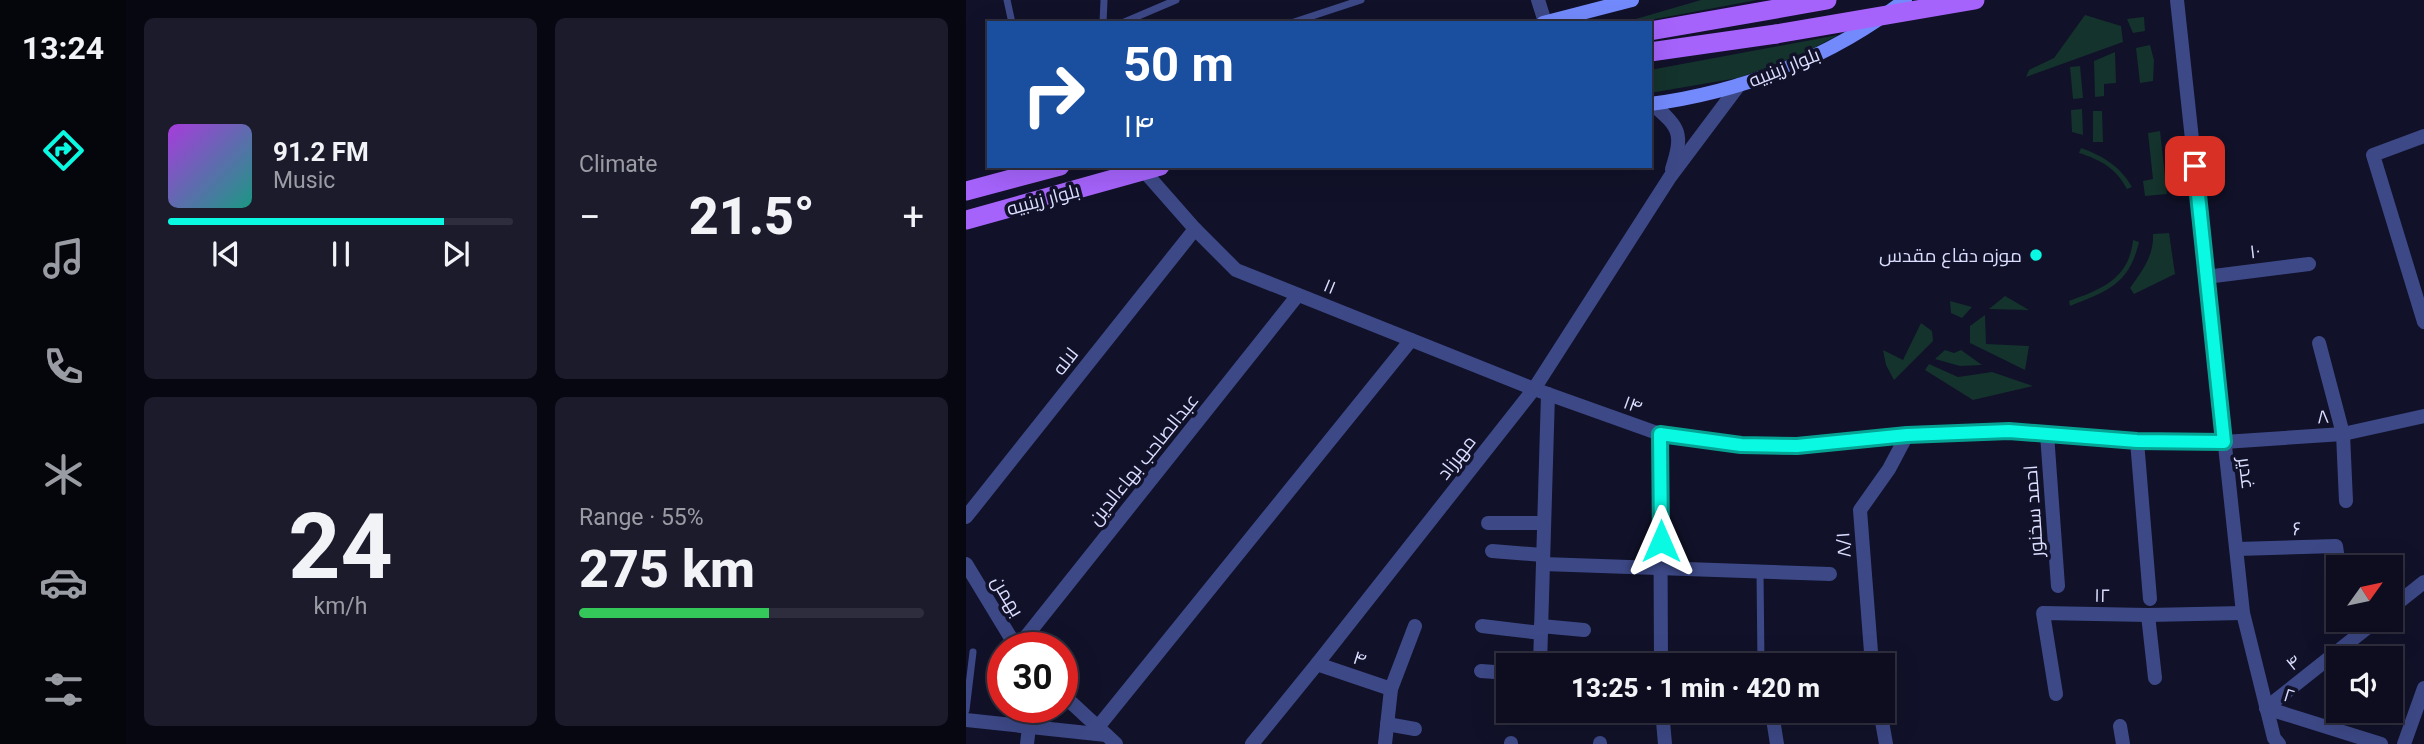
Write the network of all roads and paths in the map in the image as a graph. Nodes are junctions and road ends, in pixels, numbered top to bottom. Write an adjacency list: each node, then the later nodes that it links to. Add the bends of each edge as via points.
1 (1007, 0): 11 (lane)
2 (1104, 0): 12 (lane)
3 (1176, 0): 13 (lane)
4 (1361, 0): 14 (lane)
5 (1538, 0): 15 (street)
6 (1632, 0): 16 (main road)
7 (1827, 0): 17 (main road)
8 (1975, 0): 18 (main road, bridge)
9 (2177, 0): 30 (street, غدیر)
10 (1902, 2): 19 (main road, بلوار زینبیه, via 1808,59)
11 (1012, 21)
12 (1103, 21)
13 (1127, 21)
14 (1297, 21)
15 (1544, 21)
16 (1548, 21)
17 (1652, 31)
18 (1652, 52)
19 (1739, 85): 20 (main road, بلوار زینبیه); 25 (street)
20 (1652, 104)
21 (1652, 105): 25 (street, via 1674,125 1680,143)
22 (2424, 136): 32 (street, via 2373,155)
23 (1052, 168): 26 (main road, بلوار زینبیه)
24 (1152, 168): 27 (main road, بلوار زینبیه); 28 (street, ۱۱)
25 (1670, 177): 35 (street, مهرزاد)
26 (966, 191)
27 (966, 220)
28 (1195, 229): 31 (street, ۱۱, via 1236,270); 44 (street, لاله)
29 (2309, 264): 30 (street, ۱۰)
30 (2206, 277): 42 (street, غدیر)
31 (1298, 295): 33 (street, ۱۱); 66 (street, عبدالصاحب بهاءالدین)
32 (2424, 322)
33 (1411, 340): 35 (street, ۱۱); 91 (street)
34 (2319, 344): 39 (street)
35 (1541, 391): 37 (street, ۱۴); 46 (street); 73 (street, مهرزاد)
36 (2424, 416): 39 (street, ۸)
37 (1660, 434): 40 (street, ۱۴, via 1741,445 1797,446); 52 (street)
38 (2047, 434): 40 (street, ۱۴); 41 (street, ۱۴); 56 (street, احمد سخنور)
39 (2343, 434): 42 (street, ۸); 43 (street)
40 (1907, 435): 72 (street, ۸/۱, via 1860,510)
41 (2137, 441): 42 (street, ۱۴); 58 (street)
42 (2224, 442): 47 (street, غدیر)
43 (2346, 501)
44 (966, 517)
45 (1488, 523): 46 (street)
46 (1544, 523): 50 (street)
47 (2237, 549): 49 (street, ۶, via 2336,546); 59 (street, غدیر)
48 (1492, 551): 50 (street)
49 (2337, 555)
50 (1543, 559): 52 (street); 63 (street)
51 (966, 564): 65 (street, بهمن)
52 (1661, 568): 53 (street); 70 (street)
53 (1760, 572): 54 (street); 71 (lane)
54 (1830, 574)
55 (2424, 582): 57 (street)
56 (2058, 586)
57 (2403, 598)
58 (2150, 599)
59 (2244, 613): 60 (street, ۱۲); 80 (street, غدیر)
60 (2148, 615): 76 (street); 79 (street, ۱۲, via 2043,613)
61 (1415, 626): 78 (street)
62 (1482, 626): 63 (street)
63 (1541, 630): 64 (street); 69 (street)
64 (1584, 630)
65 (1007, 632)
66 (1030, 632)
67 (2362, 632): 80 (street, ۴)
68 (973, 652): 82 (lane)
69 (1540, 653)
70 (1661, 653)
71 (1762, 653)
72 (1871, 653)
73 (1317, 664): 78 (street, ۴); 92 (street, مهرزاد)
74 (1481, 671): 75 (street)
75 (1496, 672)
76 (2155, 678)
77 (2424, 688): 101 (street)
78 (1391, 689): 87 (street)
79 (2056, 695)
80 (2266, 708): 93 (street, غدیر); 100 (street, ۲)
81 (1078, 709): 91 (street)
82 (966, 710)
83 (966, 720): 89 (street)
84 (1663, 723): 96 (street)
85 (1774, 723): 97 (street)
86 (1882, 723): 98 (street)
87 (1387, 724): 90 (street); 95 (street)
88 (2120, 726): 99 (street)
89 (1029, 727): 91 (street); 94 (street)
90 (1415, 729)
91 (1107, 735)
92 (1260, 742)
93 (2275, 742)
94 (1027, 744)
95 (1385, 744)
96 (1665, 744)
97 (1777, 744)
98 (1886, 744)
99 (2123, 744)
100 (2381, 744)
101 (2404, 744)

